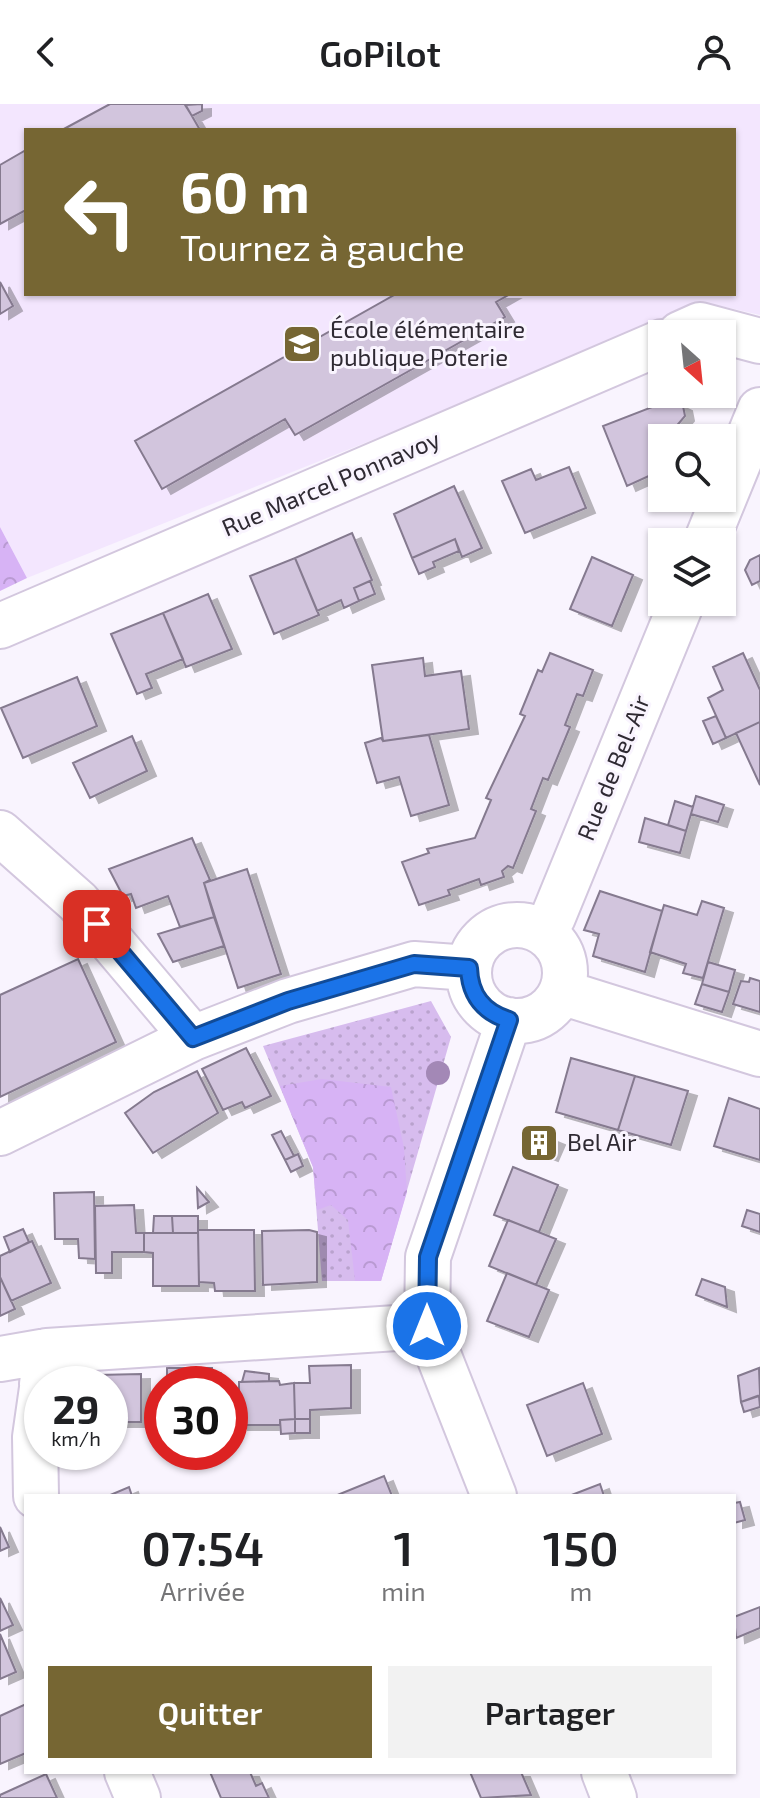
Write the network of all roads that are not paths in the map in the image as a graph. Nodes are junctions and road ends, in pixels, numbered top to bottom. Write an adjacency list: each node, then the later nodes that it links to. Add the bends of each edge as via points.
1 (736, 335): 2 (street)
2 (760, 341)
3 (648, 348): 7 (street, Rue Marcel Ponnavoy)
4 (760, 410): 5 (street)
5 (712, 528)
6 (676, 616): 9 (street, Rue de Bel-Air)
7 (0, 626)
8 (0, 833): 13 (street, via 78,902)
9 (543, 932): 10 (street, via 512,925 496,930 473,952); 11 (street, via 565,966)
10 (469, 968): 12 (street, via 469,982 483,1007); 13 (street, via 414,964 288,1001)
11 (561, 992): 12 (street, via 540,1015); 14 (street)
12 (509, 1020): 16 (street, via 428,1257)
13 (193, 1038): 15 (street)
14 (760, 1054)
15 (0, 1133)
16 (427, 1326): 18 (street); 22 (street)
17 (0, 1359): 19 (street)
18 (108, 1366)
19 (24, 1367)
20 (36, 1470): 21 (street)
21 (36, 1494)
22 (493, 1494)
23 (128, 1774): 25 (street)
24 (605, 1774): 26 (street)
25 (138, 1798)
26 (614, 1798)

